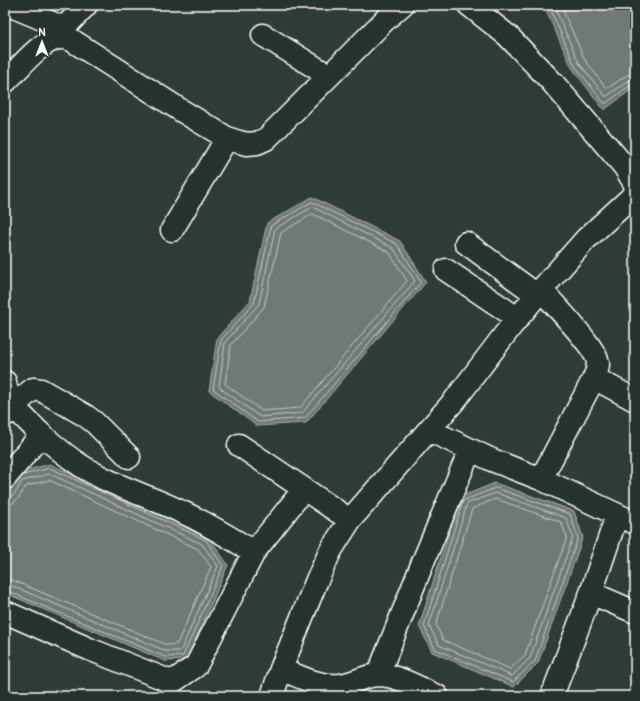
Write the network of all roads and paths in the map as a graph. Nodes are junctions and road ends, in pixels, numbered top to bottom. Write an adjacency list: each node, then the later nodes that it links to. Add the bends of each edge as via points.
1 (9, 5): 5 (street)
2 (86, 5): 5 (street)
3 (402, 5): 7 (street)
4 (469, 5): 10 (street, via 508,36 553,83 624,166)
5 (62, 33): 8 (street, via 40,48); 9 (street, via 182,112)
6 (263, 35): 7 (street)
7 (329, 76): 9 (street, via 266,139 248,144)
8 (5, 82)
9 (227, 138): 12 (street)
10 (635, 184)
11 (635, 194): 15 (street, via 586,239)
12 (172, 230)
13 (466, 243): 15 (street)
14 (446, 270): 16 (street)
15 (539, 292): 16 (street); 17 (street, via 590,347 598,362)
16 (518, 318): 20 (street)
17 (594, 378): 18 (street); 26 (street)
18 (635, 400)
19 (8, 401): 21 (street); 24 (street, via 33,389 41,390 91,420)
20 (430, 430): 23 (street); 29 (street)
21 (41, 435): 25 (street); 30 (street, via 100,477 209,525)
22 (239, 445): 27 (street)
23 (470, 450): 26 (street); 35 (street)
24 (129, 458)
25 (5, 478)
26 (541, 479): 28 (street)
27 (304, 489): 29 (street); 30 (street)
28 (626, 519): 31 (street)
29 (350, 520): 34 (street, via 331,550 317,580)
30 (254, 552): 32 (street, via 196,666 172,682)
31 (592, 592): 33 (street); 38 (street)
32 (5, 612)
33 (635, 612)
34 (281, 669): 35 (street, via 311,681 330,685 341,685); 36 (street)
35 (378, 675): 37 (street, via 399,679)
36 (272, 696)
37 (437, 696)
38 (552, 696)

